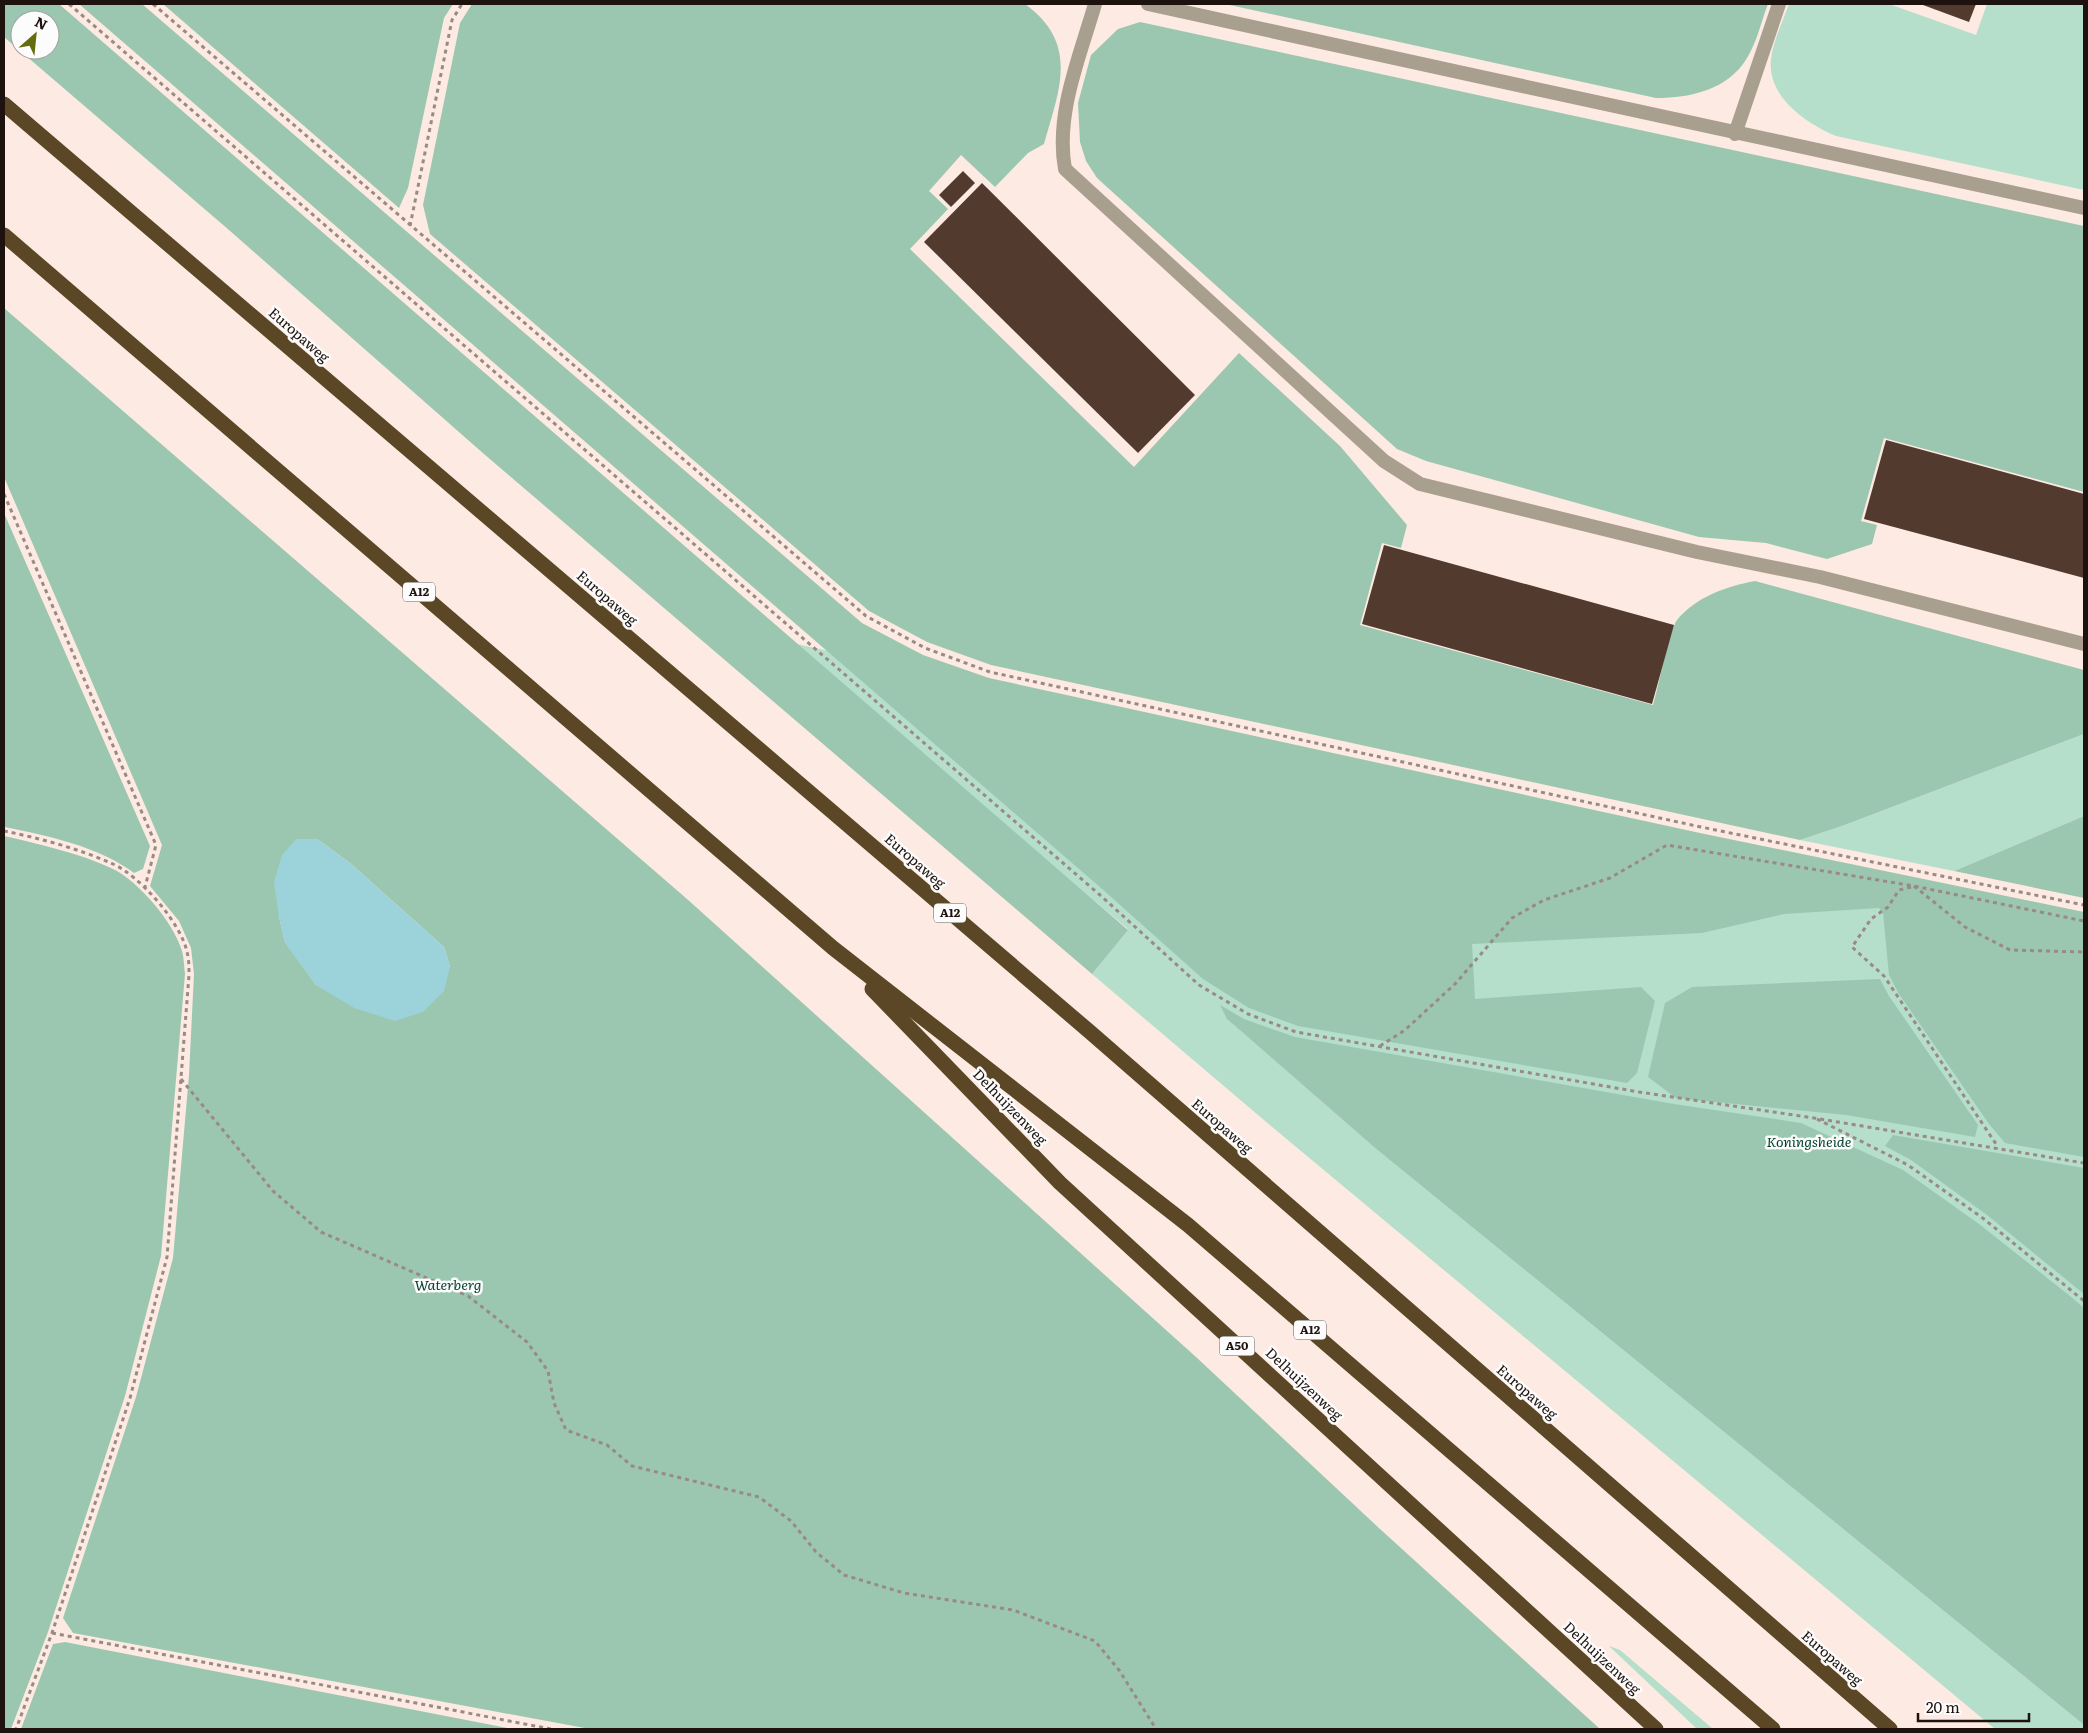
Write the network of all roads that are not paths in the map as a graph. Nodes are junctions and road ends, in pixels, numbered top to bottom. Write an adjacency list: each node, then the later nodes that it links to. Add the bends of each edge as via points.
1 (1095, 4): 8 (lane, via 1065,110 1062,151 1065,169 1352,434 1391,466 1420,484 1697,552 1820,577)
2 (1148, 4): 5 (lane)
3 (1779, 4): 5 (lane)
4 (4, 104): 12 (highway, Europaweg / A12, via 1082,1026)
5 (1735, 134): 6 (lane)
6 (2084, 208)
7 (4, 236): 9 (highway, A12)
8 (2084, 644)
9 (832, 948): 10 (highway, Delhuijzenweg / A50, via 1060,1182); 11 (highway, A12, via 1188,1225)
10 (1656, 1729)
11 (1773, 1729)
12 (1890, 1729)

